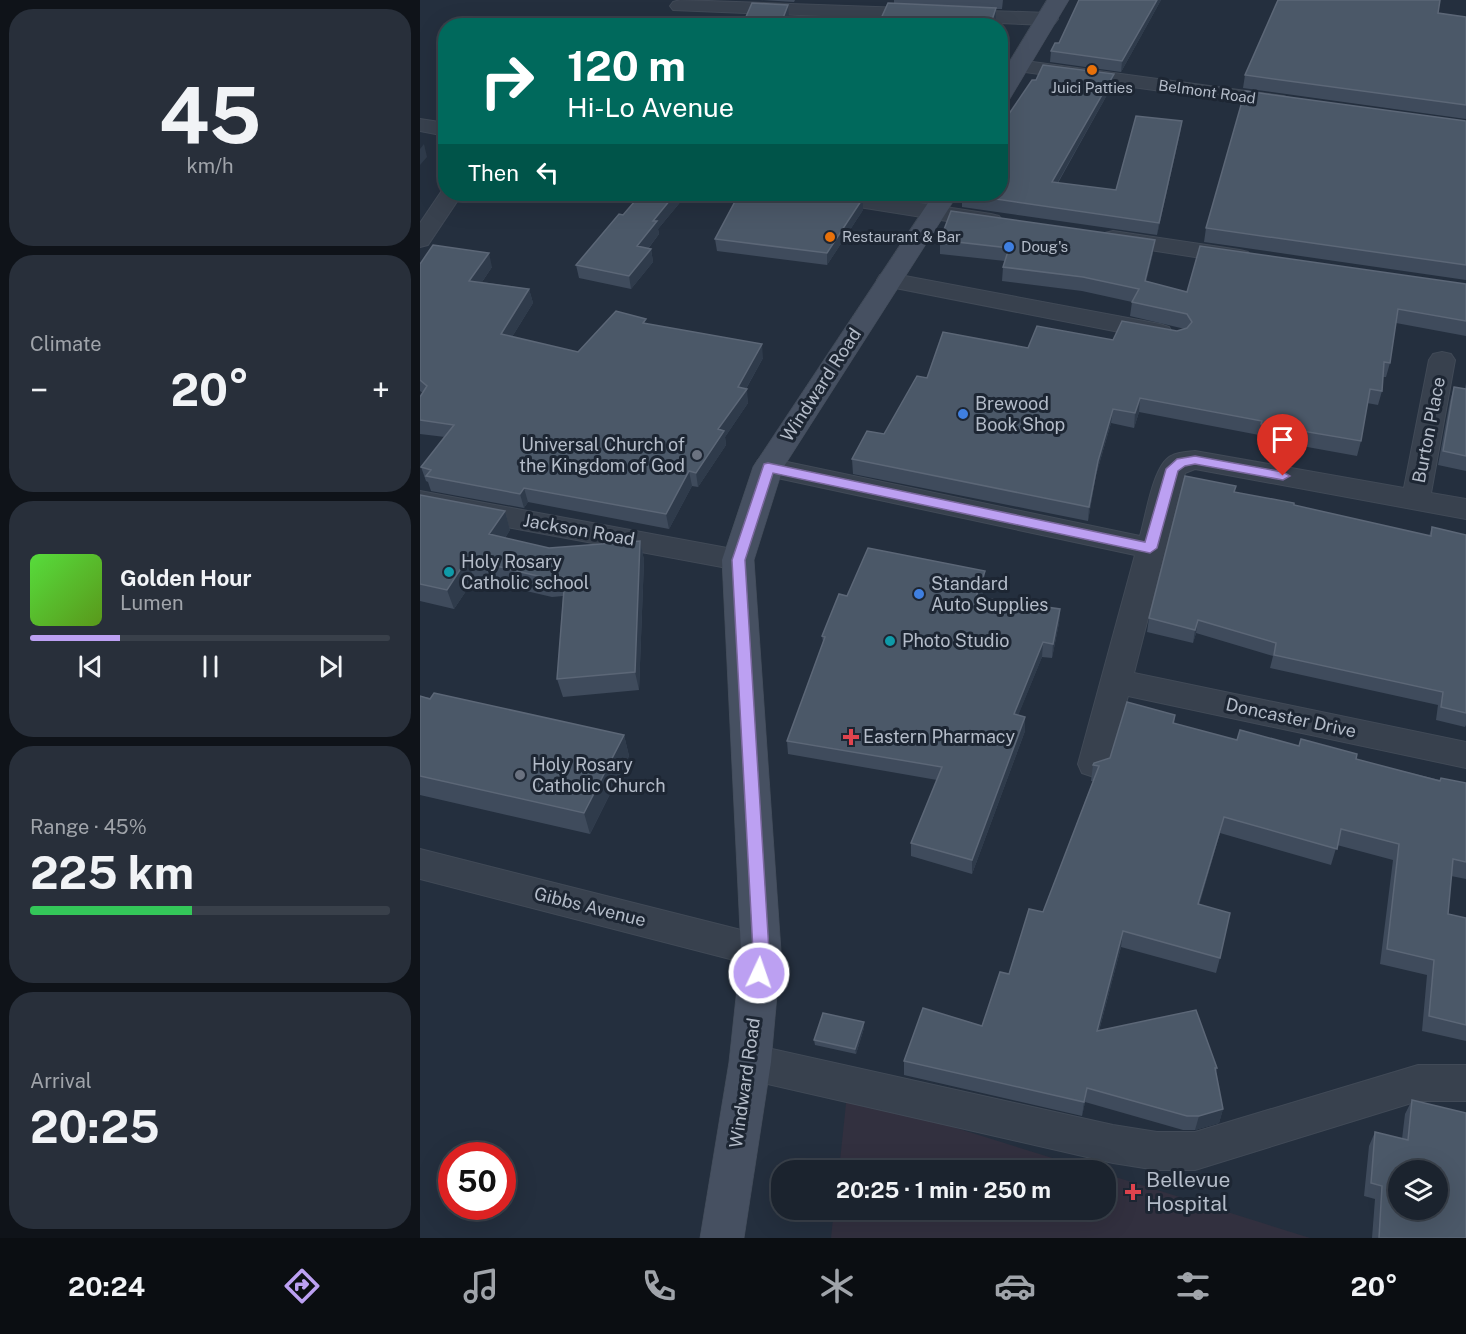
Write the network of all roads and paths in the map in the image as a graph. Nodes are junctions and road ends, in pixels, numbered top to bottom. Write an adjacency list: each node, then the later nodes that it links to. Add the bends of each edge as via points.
1 (680, 6): 2 (street)
2 (1053, 10): 3 (main road)
3 (1018, 66): 4 (main road); 5 (street, Belmont Road)
4 (1008, 83)
5 (1301, 105)
6 (420, 125): 7 (street)
7 (438, 128)
8 (447, 201): 13 (street)
9 (914, 201): 10 (street)
10 (940, 203): 11 (street); 15 (main road, Windward Road)
11 (1017, 225)
12 (1088, 235): 14 (street)
13 (420, 240)
14 (1265, 260)
15 (889, 280): 16 (street); 18 (main road, Windward Road)
16 (1175, 335)
17 (1442, 360): 19 (street, Burton Place)
18 (768, 467): 22 (street); 23 (main road, Windward Road)
19 (1416, 500): 21 (street); 22 (street, via 1195,460 1181,462 1172,469)
20 (420, 501): 23 (street, Jackson Road)
21 (1466, 509)
22 (1150, 548): 24 (street)
23 (738, 560): 28 (main road, Windward Road)
24 (1116, 681): 25 (street, Doncaster Drive); 26 (street)
25 (1466, 755)
26 (1094, 764)
27 (420, 864): 28 (street, Gibbs Avenue)
28 (761, 951): 29 (main road, Windward Road)
29 (750, 1062): 30 (street, via 1101,1142 1157,1151 1195,1151 1418,1083); 31 (main road, Windward Road)
30 (1466, 1083)
31 (722, 1238)

